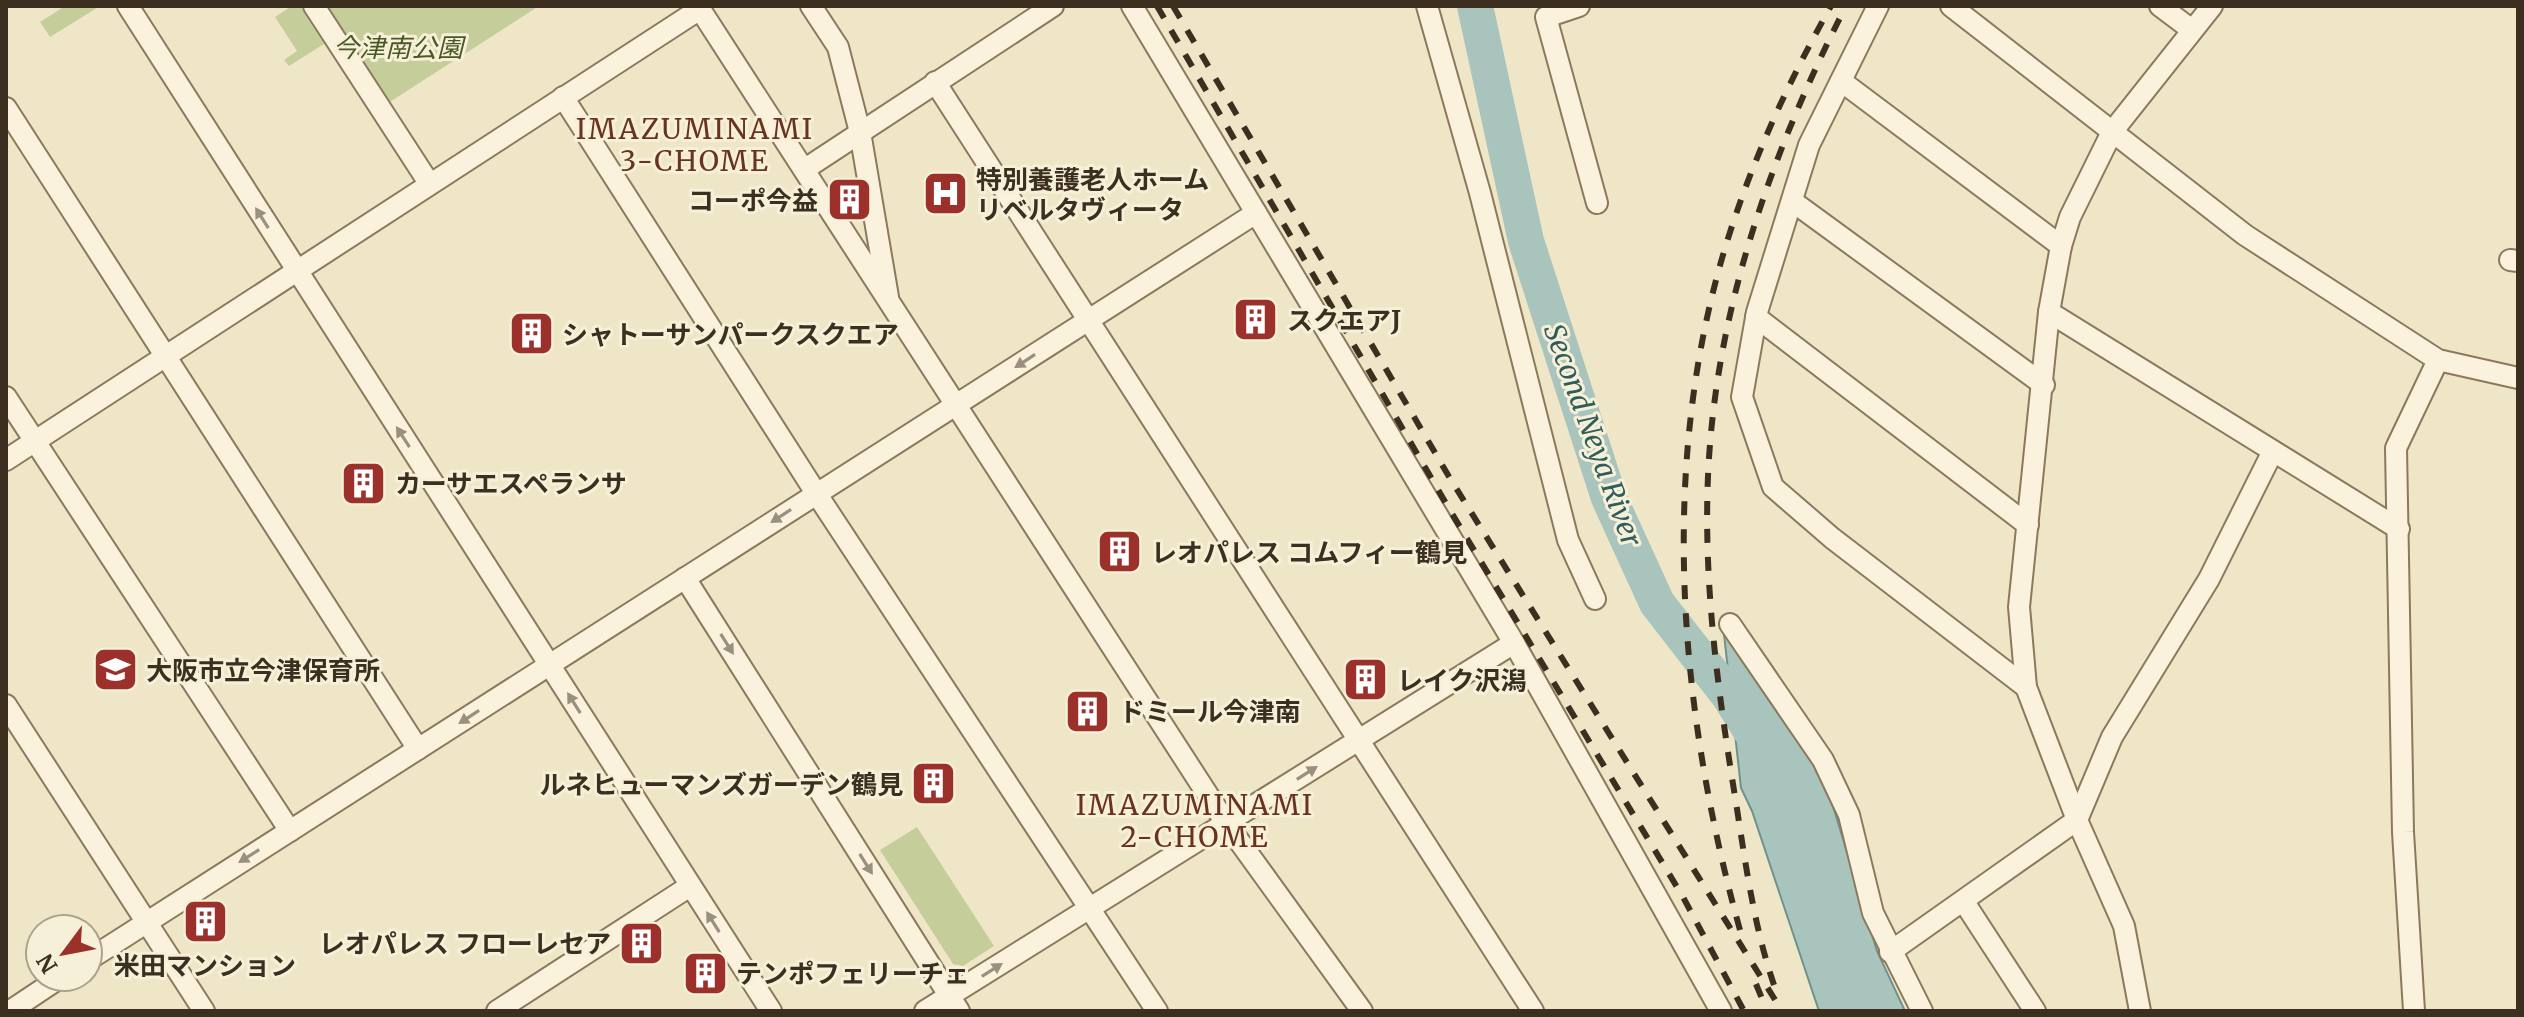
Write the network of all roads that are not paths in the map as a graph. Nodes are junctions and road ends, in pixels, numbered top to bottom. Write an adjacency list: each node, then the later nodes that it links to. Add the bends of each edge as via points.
1 (128, 6): 26 (street, one-way to 1)
2 (314, 6): 21 (street)
3 (811, 6): 18 (street, via 838,47)
4 (1053, 6): 15 (street)
5 (1132, 6): 24 (street)
6 (1427, 6): 44 (street, via 1568,540)
7 (1579, 6): 23 (street, via 1546,17)
8 (1878, 6): 14 (street)
9 (1951, 6): 19 (street)
10 (2160, 6): 13 (street)
11 (2212, 6): 13 (street)
12 (699, 7): 16 (street); 20 (street)
13 (2192, 30): 19 (street)
14 (1841, 81): 22 (street, via 1809,145); 25 (street)
15 (935, 82): 18 (street); 30 (street)
16 (563, 97): 21 (street); 40 (street)
17 (6, 108): 31 (street)
18 (860, 132): 20 (street); 27 (street)
19 (2112, 132): 25 (street); 32 (street, via 2245,235)
20 (805, 169): 27 (street)
21 (429, 183): 26 (street)
22 (1792, 201): 29 (street); 34 (street)
23 (1597, 203)
24 (1256, 213): 30 (street); 46 (street)
25 (2061, 246): 28 (street)
26 (295, 271): 31 (street); 47 (street, one-way to 26)
27 (890, 305): 36 (street)
28 (2049, 312): 34 (street); 38 (street)
29 (1756, 317): 41 (street); 48 (street, via 1742,397 1773,487)
30 (1090, 319): 36 (street, one-way to 36); 50 (street)
31 (167, 355): 37 (street); 51 (street)
32 (2438, 360): 33 (street); 42 (street, via 2396,448)
33 (2518, 378)
34 (2044, 385): 41 (street)
35 (6, 397): 37 (street)
36 (957, 405): 40 (street); 53 (street)
37 (35, 441): 39 (street); 54 (street)
38 (2272, 453): 42 (street); 52 (street, via 2209,579 2112,737)
39 (6, 460)
40 (816, 493): 43 (street, one-way to 43); 57 (street)
41 (2028, 525): 48 (street, via 2019,607)
42 (2399, 529): 75 (street, via 2403,832)
43 (685, 578): 47 (street); 62 (street, one-way to 62)
44 (1595, 599)
45 (1730, 624): 60 (street, via 1823,760 1849,815 1873,913)
46 (1514, 643): 50 (street); 71 (street)
47 (550, 665): 51 (street, one-way to 51); 55 (street, one-way to 47)
48 (2026, 687): 52 (street)
49 (6, 705): 58 (street)
50 (1360, 740): 53 (street, one-way to 50); 70 (street)
51 (418, 749): 54 (street)
52 (2077, 820): 56 (street); 74 (street, via 2124,926)
53 (1226, 823): 57 (street); 69 (street)
54 (290, 831): 58 (street, one-way to 58)
55 (690, 886): 65 (street); 66 (street, one-way to 55)
56 (1964, 902): 60 (street); 73 (street)
57 (1090, 909): 62 (street, one-way to 57); 68 (street)
58 (146, 921): 59 (street); 64 (street)
59 (104, 949)
60 (1890, 952): 72 (street)
61 (33, 993): 63 (street)
62 (955, 1004): 67 (street)
63 (9, 1007)
64 (204, 1011)
65 (497, 1011)
66 (771, 1011)
67 (925, 1011)
68 (1157, 1011)
69 (1362, 1011)
70 (1533, 1011)
71 (1721, 1011)
72 (1922, 1011)
73 (2035, 1011)
74 (2140, 1011)
75 (2414, 1011)

